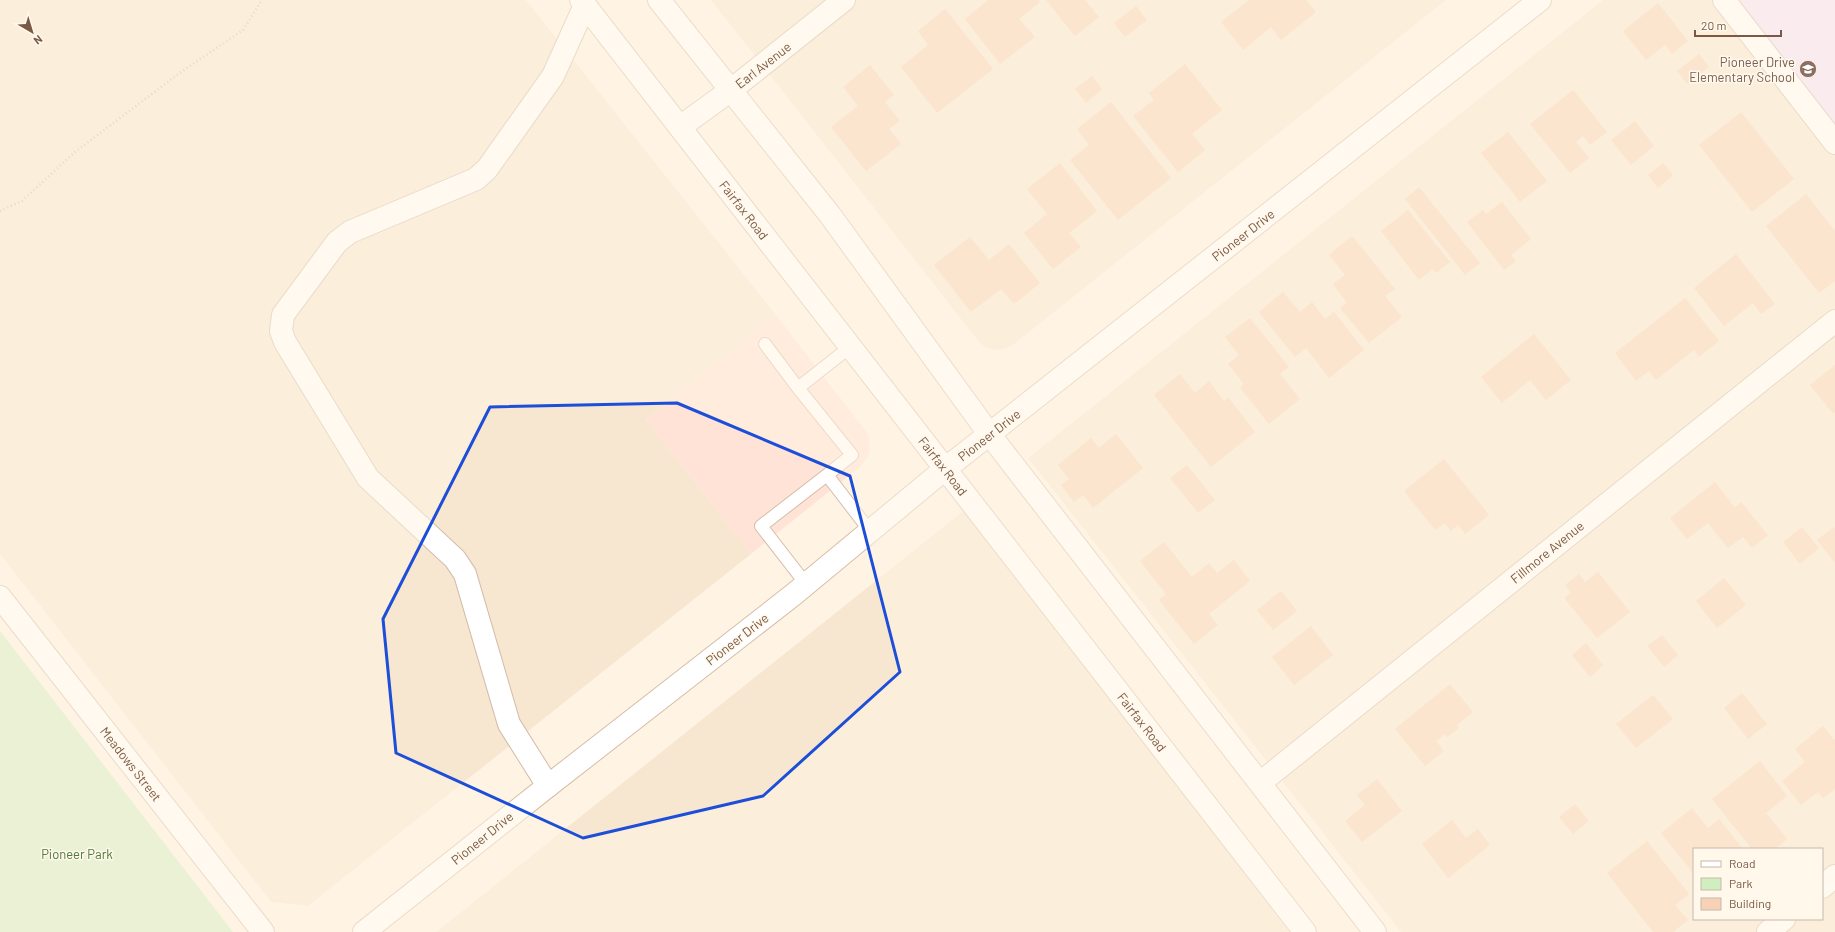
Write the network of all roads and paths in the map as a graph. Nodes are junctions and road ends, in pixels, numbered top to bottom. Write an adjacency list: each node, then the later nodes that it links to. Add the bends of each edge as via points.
1 (262, 0): 10 (path, via 243,30 181,72 76,152 22,201)
2 (659, 0): 7 (street)
3 (844, 0): 7 (street, Earl Avenue)
4 (1540, 0): 15 (street, Pioneer Drive)
5 (1724, 0): 9 (street)
6 (583, 3): 8 (street, Fairfax Road); 22 (street, via 553,76 486,169 476,179 350,232 337,242 283,315 281,331 285,342 368,478 455,559 465,574 509,724)
7 (731, 90): 8 (street, Earl Avenue); 15 (street, via 830,215)
8 (680, 127): 13 (street, Fairfax Road)
9 (1835, 143)
10 (0, 211)
11 (1835, 321): 21 (street, Fillmore Avenue)
12 (765, 344): 14 (lane)
13 (850, 347): 14 (lane); 16 (street, Fairfax Road)
14 (798, 388): 17 (lane, via 852,455)
15 (990, 435): 16 (street, Pioneer Drive); 21 (street)
16 (945, 469): 18 (street, Pioneer Drive); 28 (street, Fairfax Road)
17 (827, 475): 18 (lane); 19 (lane, via 761,526)
18 (870, 531): 19 (street, Pioneer Drive)
19 (806, 584): 22 (street, Pioneer Drive)
20 (0, 597): 26 (street, Meadows Street)
21 (1260, 783): 29 (street)
22 (548, 786): 27 (street, Pioneer Drive)
23 (1835, 876): 24 (street)
24 (1823, 886)
25 (1783, 920): 30 (street)
26 (263, 932)
27 (364, 932)
28 (1305, 932)
29 (1375, 932)
30 (1768, 932)

